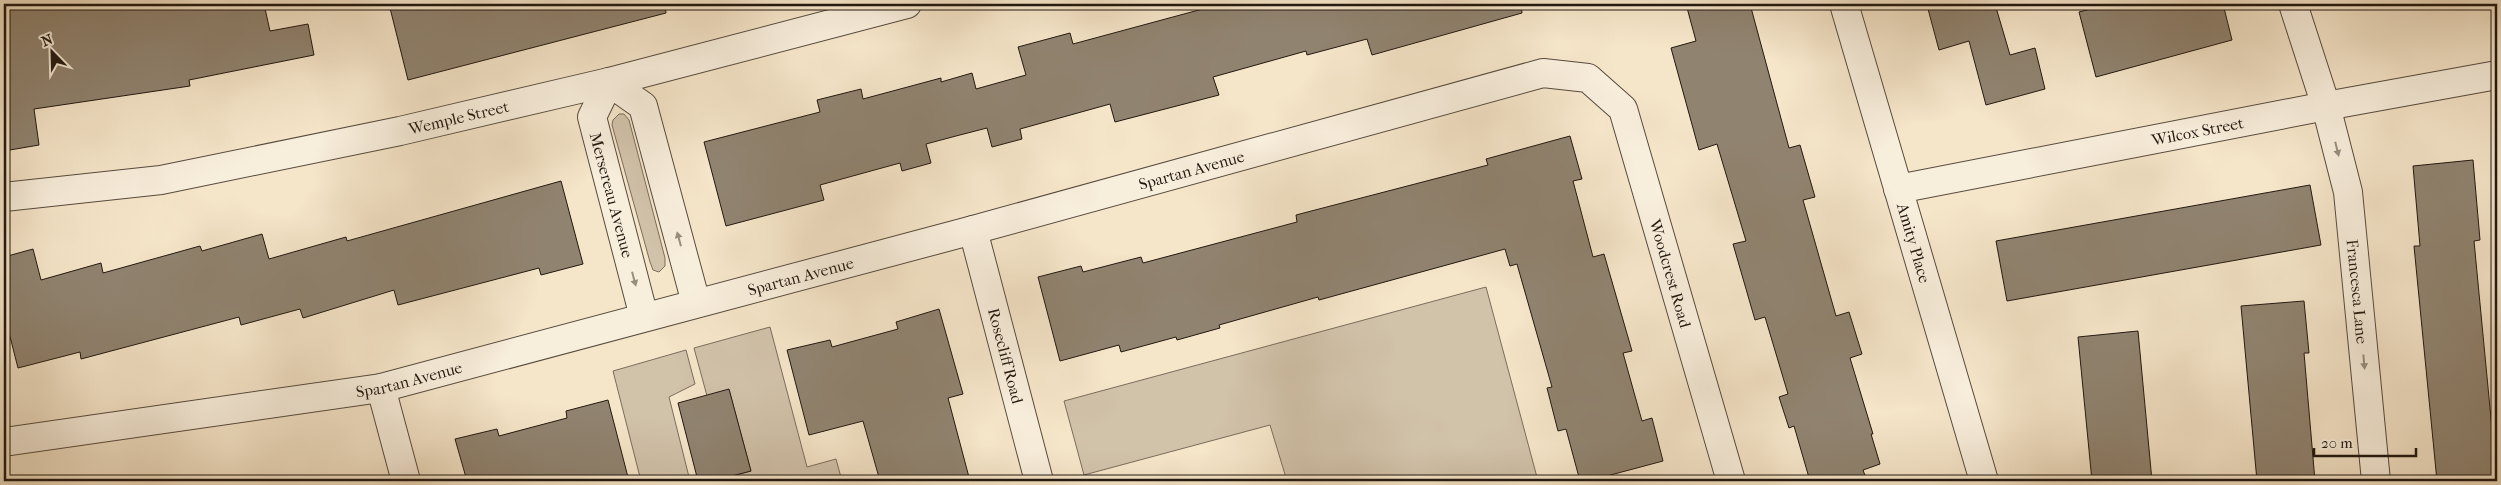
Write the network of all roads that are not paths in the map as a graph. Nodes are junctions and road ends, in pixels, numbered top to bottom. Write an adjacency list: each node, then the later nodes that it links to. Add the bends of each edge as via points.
1 (906, 4): 6 (street, Wemple Street)
2 (1844, 4): 8 (street, Amity Place)
3 (2293, 4): 7 (street, Francesca Lane)
4 (2497, 76): 7 (street, Wilcox Street)
5 (1588, 78): 10 (street, Spartan Avenue, via 1542,73); 17 (street, Woodcrest Road, via 1623,109)
6 (609, 82): 9 (street, Wemple Street, via 400,131 161,180); 11 (street, one-way to 6, via 643,106); 12 (street, Mersereau Avenue, one-way to 12, via 592,117)
7 (2326, 106): 8 (street, Wilcox Street); 19 (street, Francesca Lane, one-way to 19, via 2348,192)
8 (1898, 189): 18 (street, Amity Place)
9 (4, 197)
10 (973, 230): 11 (street, Spartan Avenue); 16 (street, Rosecliff Road)
11 (696, 303): 12 (street, Spartan Avenue)
12 (644, 317): 13 (street, Spartan Avenue)
13 (381, 388): 14 (street, Spartan Avenue); 15 (street)
14 (4, 442)
15 (406, 481)
16 (1039, 481)
17 (1732, 481)
18 (1984, 481)
19 (2376, 481)

